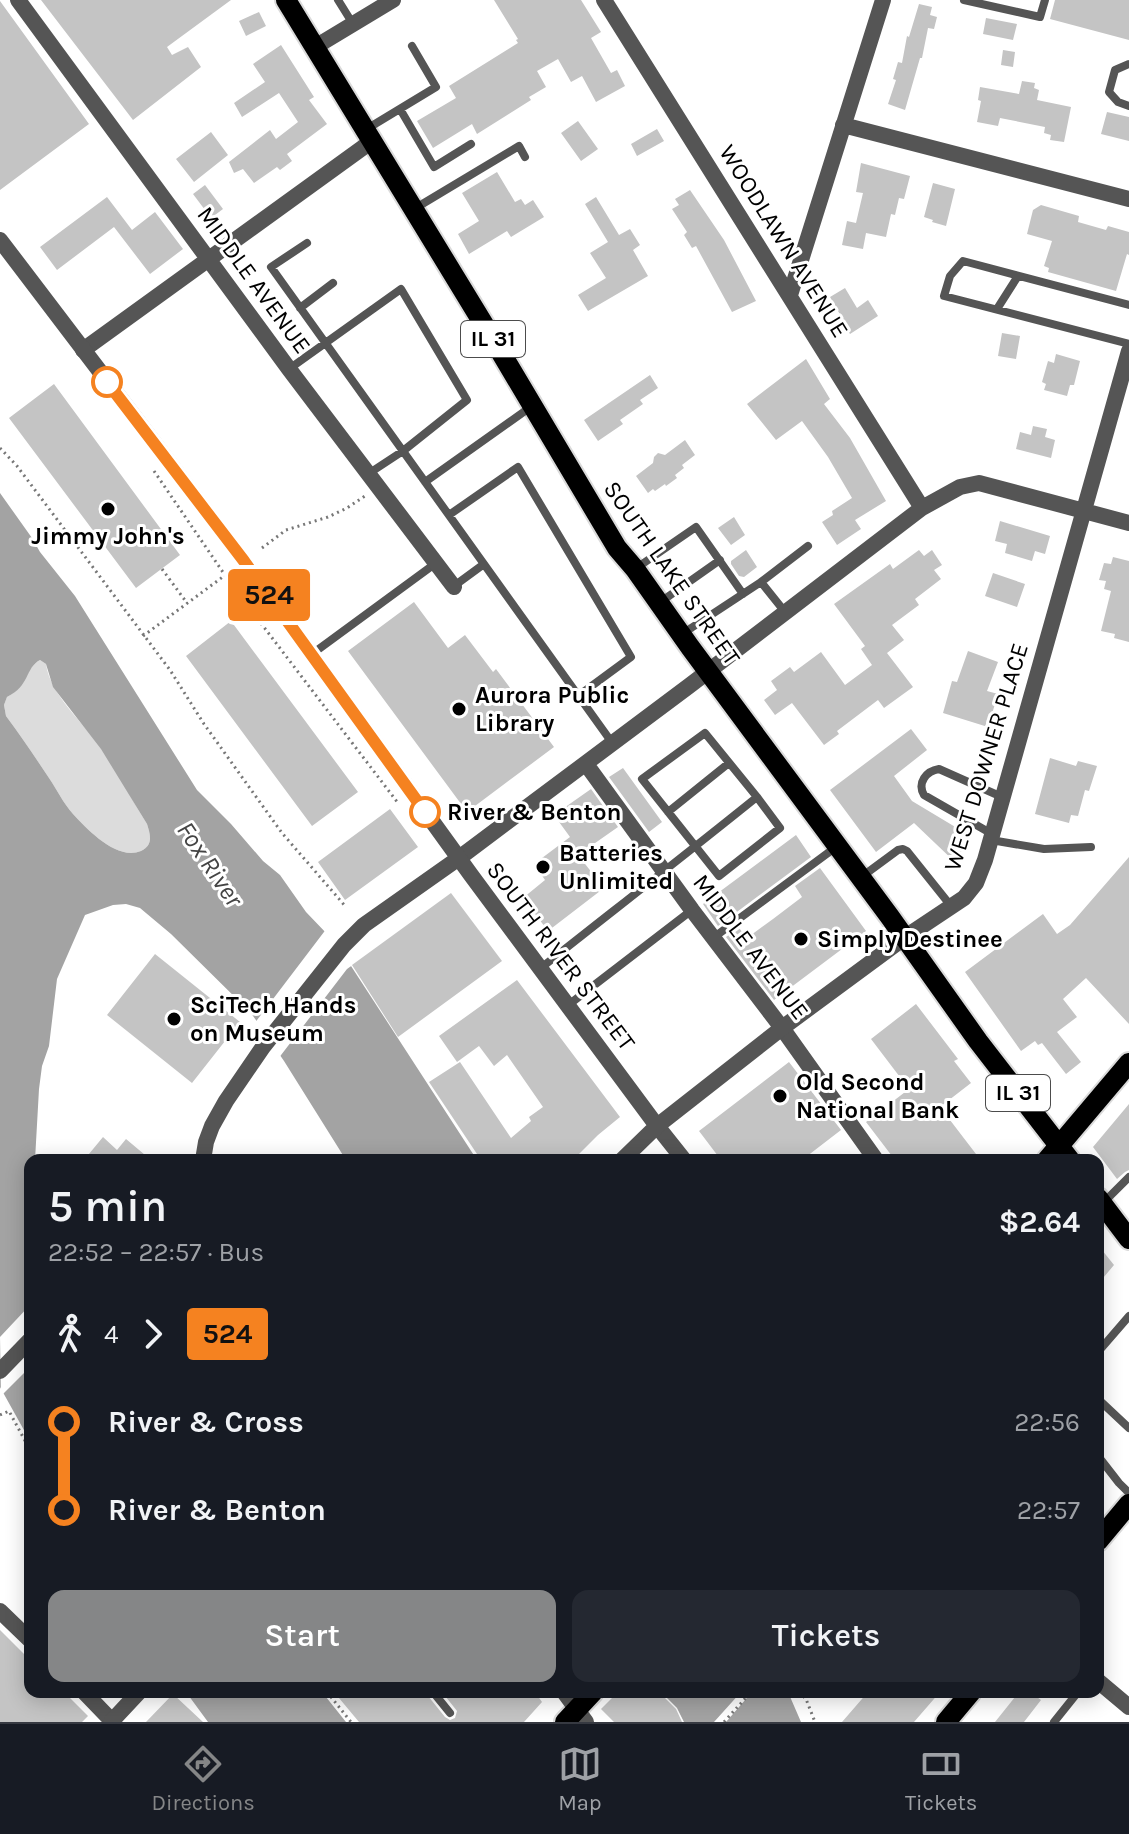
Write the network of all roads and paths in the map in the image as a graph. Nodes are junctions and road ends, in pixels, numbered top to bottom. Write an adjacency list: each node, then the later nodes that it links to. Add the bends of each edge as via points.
1 (18, 0): 23 (street, MIDDLE AVENUE)
2 (286, 0): 11 (main road, SOUTH LAKE STREET / IL 31)
3 (393, 0): 9 (street)
4 (604, 0): 26 (street, WOODLAWN AVENUE)
5 (883, 0): 15 (street)
6 (964, 0): 7 (lane, via 1040,17)
7 (1045, 0)
8 (342, 1): 9 (lane)
9 (354, 25): 11 (street)
10 (412, 46): 14 (lane, via 436,87)
11 (315, 47): 16 (main road, SOUTH LAKE STREET / IL 31)
12 (1129, 64): 13 (lane, via 1115,70 1109,92)
13 (1129, 106)
14 (400, 109): 16 (lane); 17 (lane, via 434,167)
15 (843, 125): 19 (street); 26 (street)
16 (369, 135): 20 (main road, SOUTH LAKE STREET / IL 31); 23 (street)
17 (471, 144)
18 (525, 157): 20 (lane, via 519,146)
19 (1129, 199)
20 (414, 209): 34 (main road, SOUTH LAKE STREET / IL 31)
21 (0, 240): 31 (street, SOUTH RIVER STREET)
22 (307, 243): 28 (lane, via 271,267)
23 (208, 259): 31 (street); 33 (street, MIDDLE AVENUE)
24 (1018, 276): 27 (lane); 29 (lane); 29 (lane, via 963,261 950,276 944,296)
25 (333, 283): 28 (lane)
26 (790, 295): 39 (street, WOODLAWN AVENUE)
27 (1129, 305)
28 (300, 308): 30 (lane)
29 (997, 309): 32 (lane)
30 (325, 343): 33 (lane); 36 (lane); 36 (lane, via 401,289 467,400)
31 (83, 350): 59 (street, SOUTH RIVER STREET)
32 (1128, 353): 40 (street, WEST DOWNER PLACE)
33 (289, 369): 37 (street, MIDDLE AVENUE)
34 (532, 405): 38 (lane); 49 (main road, SOUTH LAKE STREET / IL 31, via 617,548)
35 (0, 448): 58 (path)
36 (403, 451): 37 (lane); 38 (lane)
37 (373, 480): 44 (path, via 347,508 286,530); 46 (street, MIDDLE AVENUE)
38 (425, 482): 41 (lane)
39 (922, 508): 40 (street, via 979,483); 56 (street)
40 (1084, 511): 42 (street); 66 (street, WEST DOWNER PLACE)
41 (449, 515): 47 (lane); 61 (lane, via 518,467 631,657)
42 (1129, 523)
43 (808, 546): 51 (lane)
44 (262, 548)
45 (720, 560): 49 (lane, via 696,527); 53 (lane); 55 (lane)
46 (436, 563): 52 (street, MIDDLE AVENUE); 59 (lane)
47 (484, 564): 52 (lane); 61 (lane)
48 (162, 569): 54 (path)
49 (635, 569): 55 (main road, SOUTH LAKE STREET / IL 31)
50 (225, 575): 54 (path)
51 (761, 582): 53 (lane); 56 (lane)
52 (454, 587)
53 (743, 594): 57 (lane)
54 (187, 603): 58 (path)
55 (659, 603): 57 (main road, SOUTH LAKE STREET / IL 31)
56 (786, 612): 60 (street)
57 (681, 635): 60 (main road, SOUTH LAKE STREET / IL 31)
58 (143, 636): 76 (path, via 282,833)
59 (311, 655): 72 (street, SOUTH RIVER STREET)
60 (709, 671): 62 (street); 70 (main road, SOUTH LAKE STREET / IL 31)
61 (578, 696): 62 (lane)
62 (613, 744): 64 (street)
63 (729, 763): 65 (lane); 67 (lane); 67 (lane, via 705,733 642,779)
64 (586, 764): 72 (street); 73 (street, MIDDLE AVENUE)
65 (757, 797): 69 (lane); 69 (lane, via 780,828 719,876)
66 (1003, 798): 68 (street, WEST DOWNER PLACE); 68 (lane, via 939,769 921,782 924,795)
67 (668, 812): 69 (lane)
68 (992, 837): 71 (lane, via 1044,849); 75 (street, WEST DOWNER PLACE, via 976,883)
69 (696, 846): 73 (lane)
70 (836, 847): 74 (main road, SOUTH LAKE STREET / IL 31); 78 (lane)
71 (1091, 847)
72 (459, 858): 80 (street, SOUTH RIVER STREET); 85 (street, via 344,945 226,1101)
73 (664, 872): 77 (street, MIDDLE AVENUE); 80 (lane)
74 (860, 878): 75 (lane, via 903,849); 79 (main road, SOUTH LAKE STREET / IL 31)
75 (951, 906): 79 (street, WEST DOWNER PLACE)
76 (346, 907)
77 (692, 910): 78 (street, MIDDLE AVENUE); 81 (lane)
78 (713, 938): 82 (street, MIDDLE AVENUE)
79 (904, 938): 82 (street, WEST DOWNER PLACE); 89 (main road, SOUTH LAKE STREET / IL 31)
80 (540, 969): 81 (street, SOUTH RIVER STREET)
81 (567, 1006): 84 (street, SOUTH RIVER STREET)
82 (782, 1028): 84 (street, WEST DOWNER PLACE); 88 (street, MIDDLE AVENUE)
83 (1129, 1063): 90 (main road)
84 (657, 1126): 86 (street, WEST DOWNER PLACE); 87 (street, SOUTH RIVER STREET)
85 (205, 1154)
86 (628, 1154)
87 (679, 1154)
88 (872, 1154)
89 (1057, 1154)
90 (1059, 1154)
91 (1129, 1177): 92 (lane)
92 (1104, 1198)
93 (1104, 1206): 94 (main road)
94 (1129, 1239)
95 (1129, 1316): 96 (lane)
96 (1104, 1345)
97 (24, 1346): 98 (street)
98 (0, 1371)
99 (1104, 1405): 101 (lane)
100 (0, 1415): 102 (path, via 9,1411)
101 (1129, 1428)
102 (24, 1439)
103 (1104, 1464): 104 (lane)
104 (1129, 1493)
105 (1129, 1504): 106 (main road)
106 (1104, 1534)
107 (0, 1611): 108 (street)
108 (24, 1634)
109 (1104, 1686): 120 (street)
110 (90, 1698): 123 (street)
111 (133, 1698): 123 (street)
112 (332, 1698): 124 (path)
113 (438, 1698): 121 (lane)
114 (567, 1698): 122 (street)
115 (589, 1698): 122 (main road)
116 (746, 1698): 125 (path)
117 (805, 1698): 126 (path)
118 (966, 1698): 127 (main road)
119 (1073, 1698): 128 (lane)
120 (1129, 1707)
121 (450, 1713)
122 (576, 1718)
123 (112, 1721)
124 (351, 1722)
125 (724, 1722)
126 (815, 1722)
127 (946, 1722)
128 (1054, 1722)

